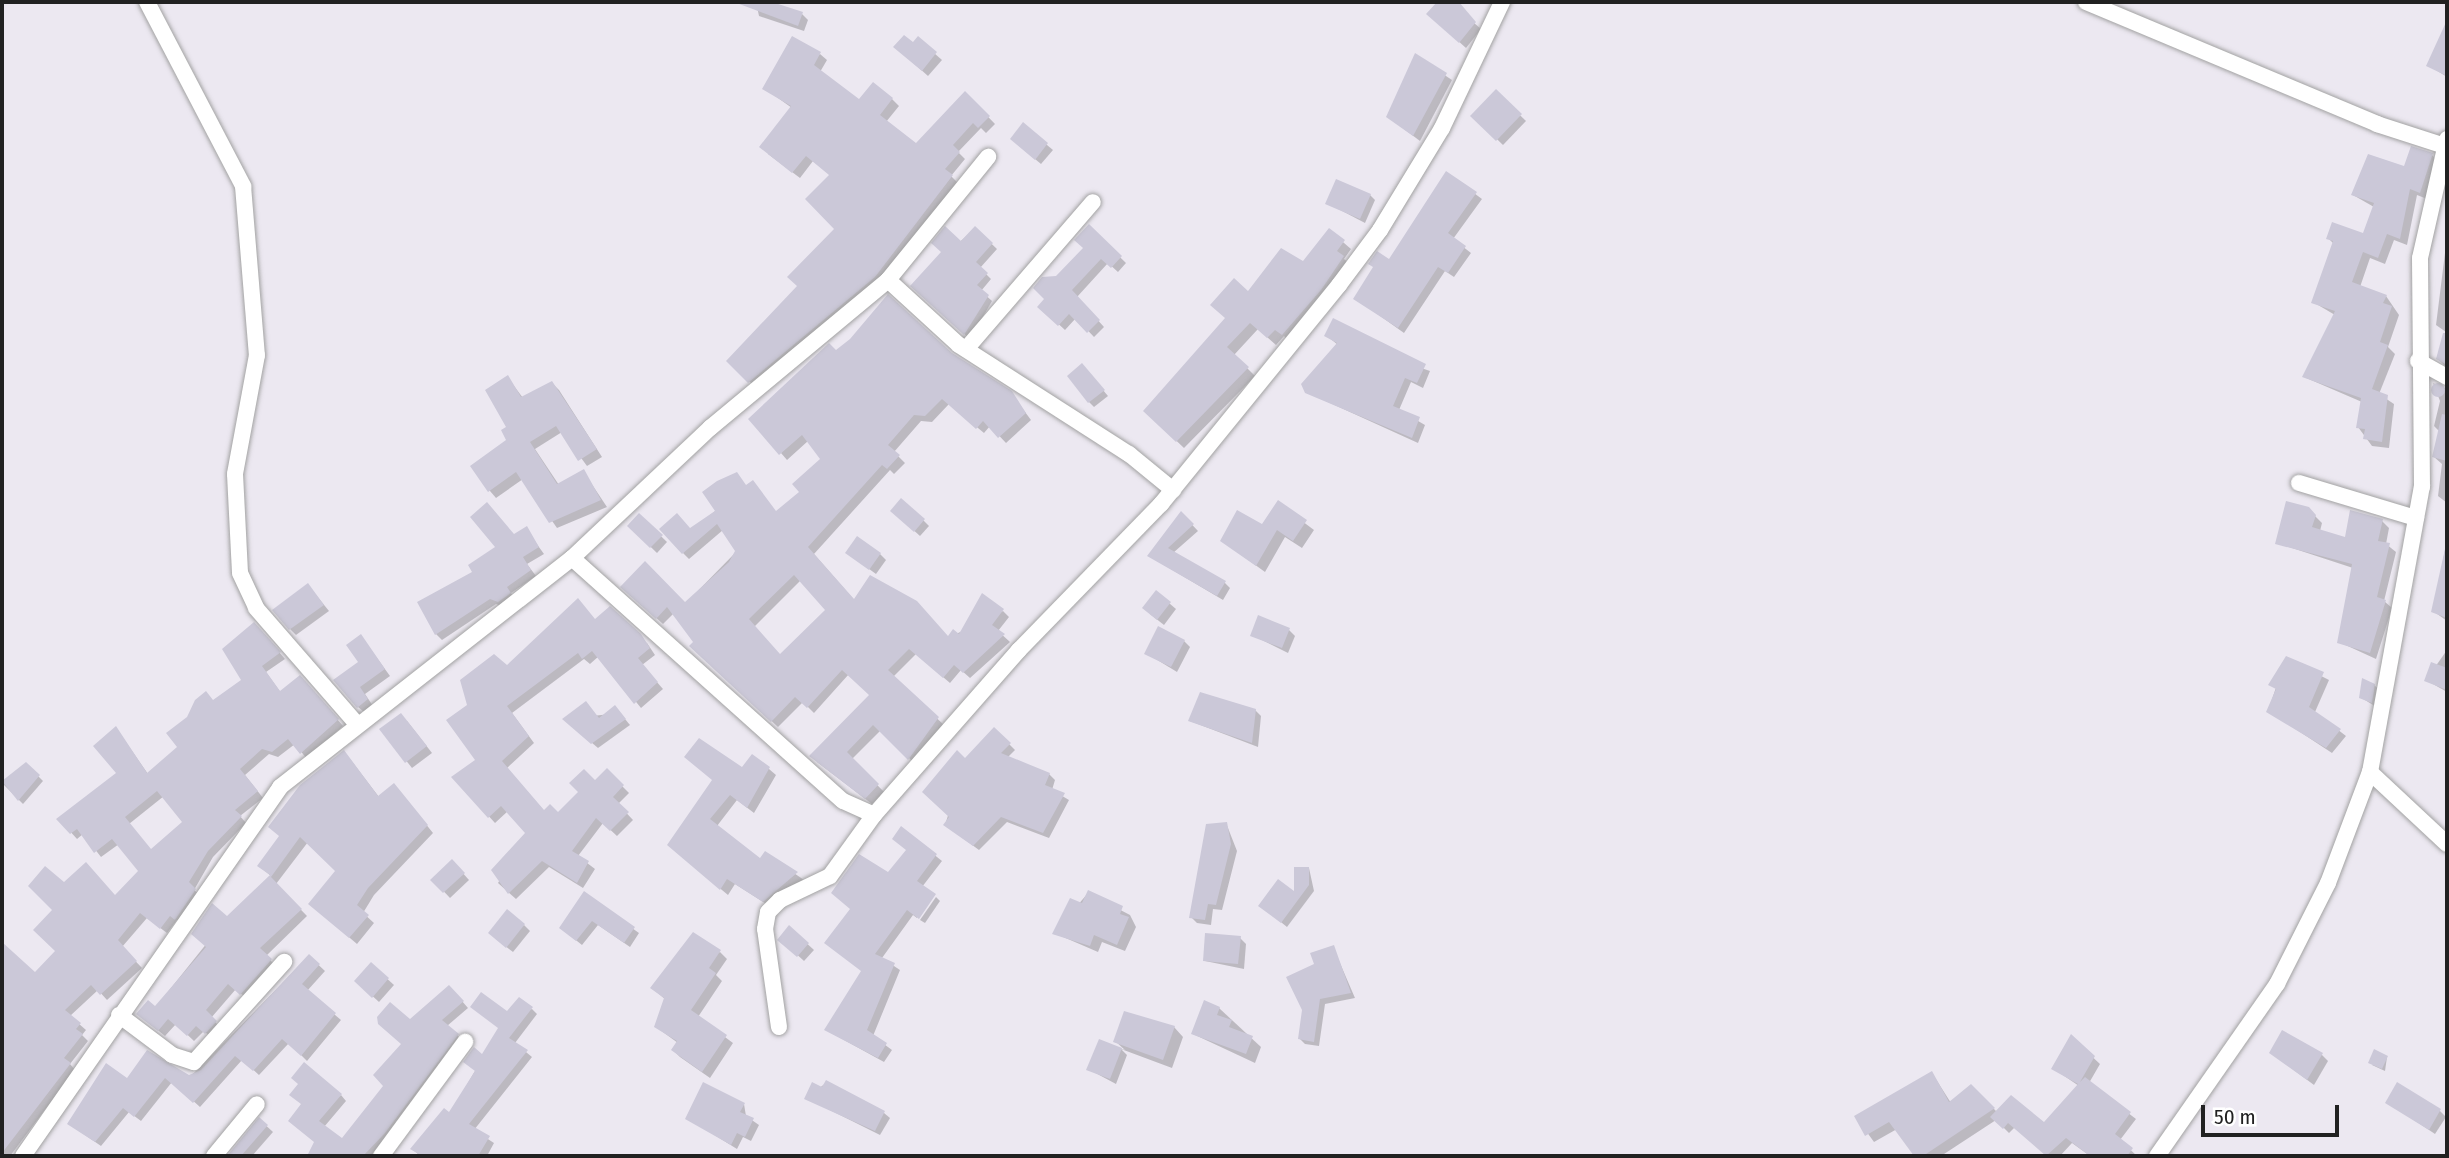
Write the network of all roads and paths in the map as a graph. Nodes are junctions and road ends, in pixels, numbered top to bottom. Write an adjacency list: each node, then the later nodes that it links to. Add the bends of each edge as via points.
1 (147, 2): 15 (street, via 243,186 257,342 235,474 240,573 256,608)
2 (1502, 2): 12 (street, via 1442,128 1380,230)
3 (2086, 2): 4 (street, via 2377,124)
4 (2446, 143): 9 (street, via 2424,228)
5 (989, 157): 7 (street)
6 (1093, 202): 8 (street)
7 (888, 280): 8 (street); 14 (street, via 710,429)
8 (966, 349): 12 (street, via 1129,454)
9 (2418, 361): 10 (street); 13 (street, via 2423,456)
10 (2447, 377)
11 (2299, 483): 13 (street)
12 (1173, 490): 17 (street, via 1019,650)
13 (2416, 518): 16 (street)
14 (572, 558): 15 (street); 17 (street, via 843,801)
15 (356, 723): 20 (street, via 259,813)
16 (2370, 772): 18 (street); 27 (street, via 2328,883 2277,984)
17 (874, 814): 21 (street, via 830,876 768,912 765,929)
18 (2447, 844)
19 (284, 962): 20 (street, via 194,1062 172,1055)
20 (119, 1015): 24 (street)
21 (779, 1027)
22 (465, 1042): 26 (street)
23 (257, 1104): 25 (street)
24 (23, 1156)
25 (214, 1156)
26 (381, 1156)
27 (2157, 1156)

